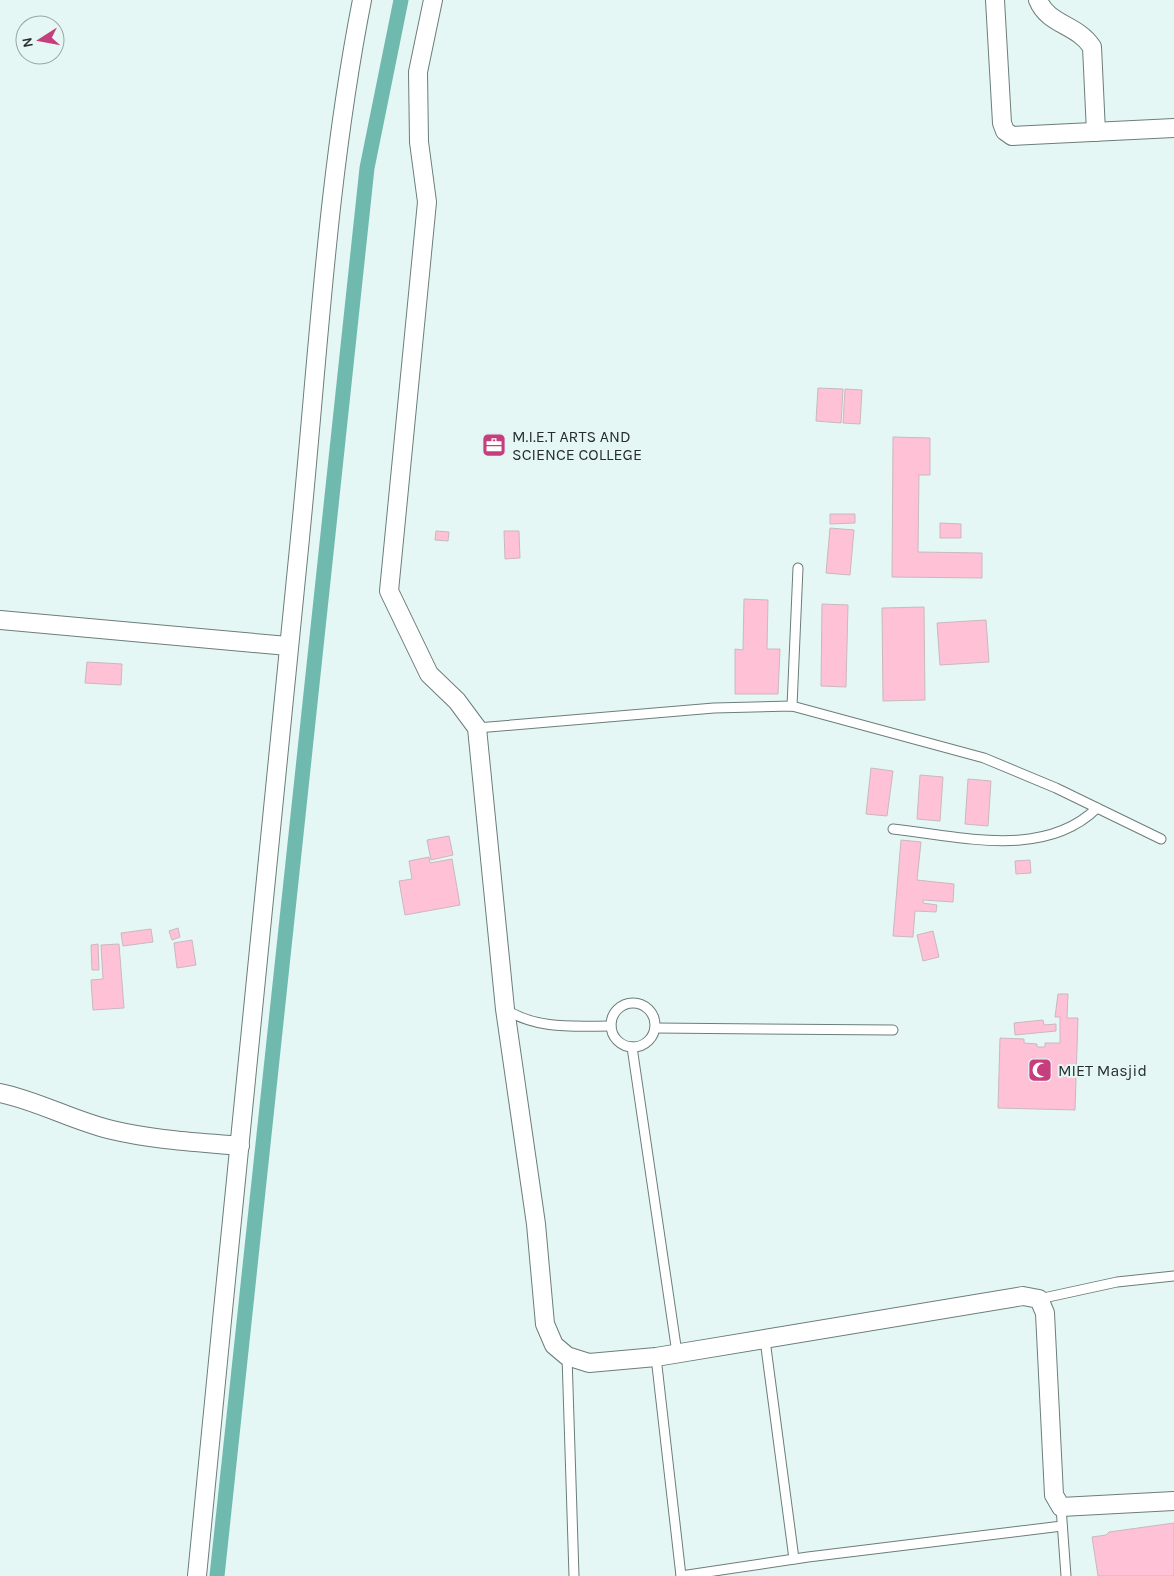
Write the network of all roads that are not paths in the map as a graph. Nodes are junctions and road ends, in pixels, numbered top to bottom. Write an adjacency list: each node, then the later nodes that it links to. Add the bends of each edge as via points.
1 (362, 0): 9 (street, via 337,143 326,237)
2 (433, 0): 11 (street, via 418,72 419,142 427,202 389,591 429,674 458,701)
3 (995, 0): 6 (street, via 1005,132 1012,136)
4 (1038, 0): 6 (street, via 1042,10 1085,36 1092,47)
5 (1174, 128): 6 (street)
6 (1096, 132)
7 (798, 568): 10 (lane)
8 (0, 620): 9 (street)
9 (288, 646): 21 (street)
10 (792, 706): 11 (lane, via 714,708); 12 (lane, via 984,758)
11 (477, 728): 15 (street)
12 (1097, 808): 13 (lane, via 1085,820 1056,835 1031,840); 14 (lane)
13 (894, 829)
14 (1161, 839)
15 (506, 1009): 16 (lane, via 539,1024); 26 (street, via 536,1224 545,1324 554,1345)
16 (611, 1026): 17 (lane, via 617,1009 637,1003 650,1010); 19 (lane, via 618,1042)
17 (655, 1028): 18 (lane); 19 (lane, via 652,1038)
18 (893, 1030)
19 (632, 1048): 25 (lane)
20 (0, 1093): 21 (street, via 113,1130)
21 (240, 1146): 32 (street)
22 (1174, 1276): 23 (lane, via 1117,1282)
23 (1039, 1298): 24 (street, via 1023,1296); 29 (street, via 1045,1313 1054,1495)
24 (765, 1340): 25 (street); 31 (lane)
25 (677, 1353): 27 (street)
26 (567, 1356): 27 (street, via 589,1363); 33 (lane)
27 (656, 1356): 34 (lane)
28 (1174, 1501): 29 (street)
29 (1061, 1508): 30 (lane)
30 (1062, 1526): 31 (lane); 35 (lane)
31 (794, 1559): 34 (lane)
32 (197, 1576)
33 (574, 1576)
34 (681, 1576)
35 (1066, 1576)

